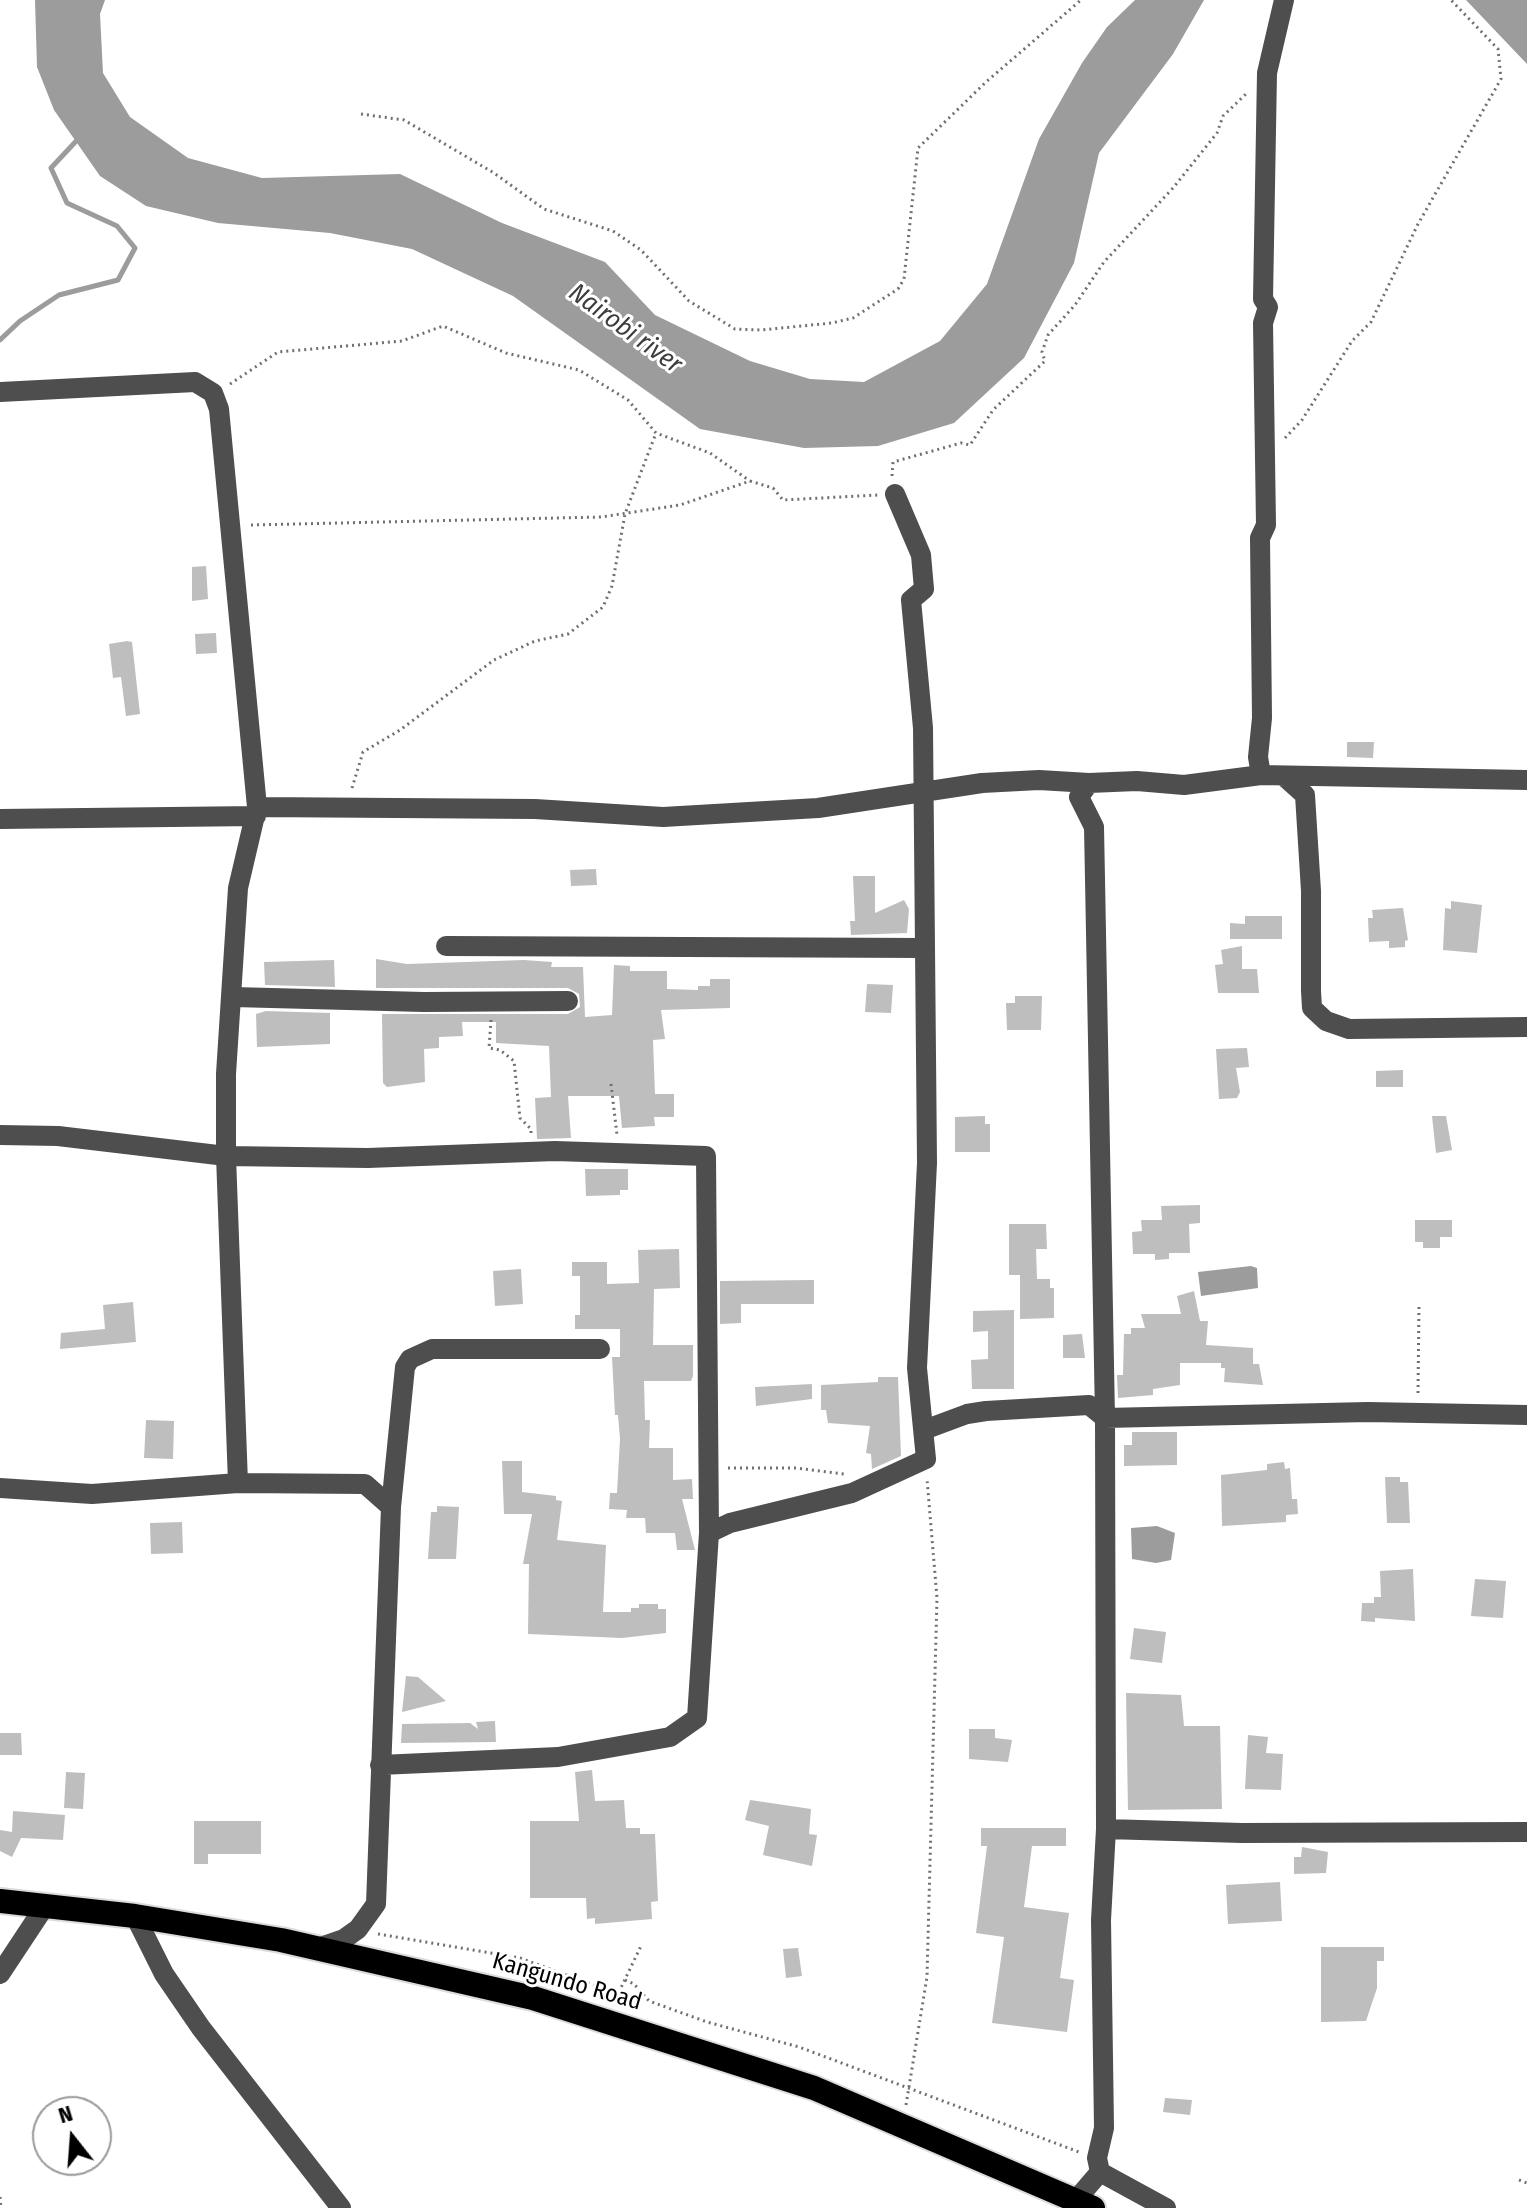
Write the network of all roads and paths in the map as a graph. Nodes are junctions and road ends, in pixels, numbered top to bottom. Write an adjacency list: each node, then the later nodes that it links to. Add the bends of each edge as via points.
1 (1081, 0): 5 (path, via 918,148 904,279 898,289 853,318 832,323 735,329 689,301 641,250 613,231 544,209 404,120)
2 (1284, 0): 4 (street)
3 (1451, 0): 9 (path, via 1498,49 1501,79 1418,224 1371,322 1352,341 1302,420)
4 (1267, 73): 9 (street); 11 (path, via 1223,116 1200,155 1104,262 1048,335 1042,352 1045,361 1033,375 993,410 970,445 893,462)
5 (361, 114)
6 (0, 392): 7 (street, via 195,382)
7 (213, 393): 8 (path, via 278,352 402,341 443,326 506,353 579,370 628,400); 13 (street)
8 (656, 433): 10 (path, via 710,453); 12 (path)
9 (1263, 454): 14 (street)
10 (750, 481): 11 (path, via 773,488 783,500); 12 (path, via 680,505)
11 (895, 494): 18 (street, via 921,555 924,589 911,600 922,714)
12 (625, 514): 13 (path); 19 (path, via 603,607 568,634 535,641 494,660 363,752)
13 (231, 525): 20 (street)
14 (1261, 775): 15 (street); 17 (street, via 1184,785)
15 (1286, 778): 16 (street); 27 (street, via 1305,795 1308,816 1312,1008 1326,1021 1349,1029)
16 (1527, 780)
17 (1089, 783): 18 (street, via 1025,780); 37 (street, via 1079,797 1094,827)
18 (922, 793): 19 (street, via 818,808 663,817); 23 (street)
19 (347, 805): 20 (street)
20 (256, 812): 21 (street); 24 (street, via 238,888)
21 (0, 819)
22 (446, 946): 23 (street)
23 (925, 948): 38 (street, via 927,1163 917,1368)
24 (233, 997): 25 (street); 32 (street)
25 (492, 1000): 26 (street); 30 (path, via 489,1048 514,1061 520,1118 531,1129)
26 (568, 1001)
27 (1527, 1027)
28 (611, 1084): 31 (path)
29 (0, 1135): 32 (street, via 58,1136)
30 (532, 1153): 31 (street); 32 (street)
31 (618, 1155): 40 (street, via 706,1156)
32 (226, 1156): 42 (street)
33 (1419, 1304): 35 (path)
34 (600, 1349): 44 (street, via 432,1349 410,1359 402,1376)
35 (1418, 1413): 36 (street); 37 (street)
36 (1527, 1415)
37 (1105, 1418): 38 (street, via 1089,1405 986,1411); 47 (street)
38 (924, 1430): 39 (street)
39 (926, 1459): 45 (street, via 852,1493); 59 (path, via 937,1598 931,1859 927,1977)
40 (706, 1468): 41 (path, via 796,1468); 45 (street)
41 (850, 1475)
42 (238, 1483): 43 (street, via 92,1494); 44 (street, via 365,1484)
43 (0, 1488)
44 (391, 1507): 46 (street)
45 (709, 1533): 46 (street, via 699,1703 697,1718 686,1729 642,1744 558,1757)
46 (380, 1765): 52 (street, via 376,1904)
47 (1106, 1829): 48 (street); 61 (street, via 1101,1920 1104,2128)
48 (1527, 1832)
49 (0, 1901): 50 (highway, Kangundo Road)
50 (45, 1906): 51 (highway, Kangundo Road); 55 (street)
51 (135, 1916): 54 (highway, Kangundo Road); 67 (street, via 164,1974 201,2028)
52 (358, 1929): 54 (street); 57 (path, via 520,1958)
53 (641, 1946): 56 (path)
54 (315, 1949): 58 (highway, Kangundo Road, via 533,1998)
55 (0, 1974)
56 (625, 1980): 57 (path); 59 (path, via 649,2001 799,2047)
57 (618, 1994): 58 (path)
58 (625, 2028): 60 (highway, Kangundo Road, via 814,2088)
59 (907, 2089): 60 (path); 61 (path)
60 (904, 2125): 65 (highway, Kangundo Road)
61 (1098, 2165): 65 (street); 68 (street)
62 (1519, 2180): 63 (path)
63 (1527, 2183)
64 (0, 2197): 66 (path)
65 (1084, 2204)
66 (1, 2208)
67 (341, 2208)
68 (1166, 2208)

